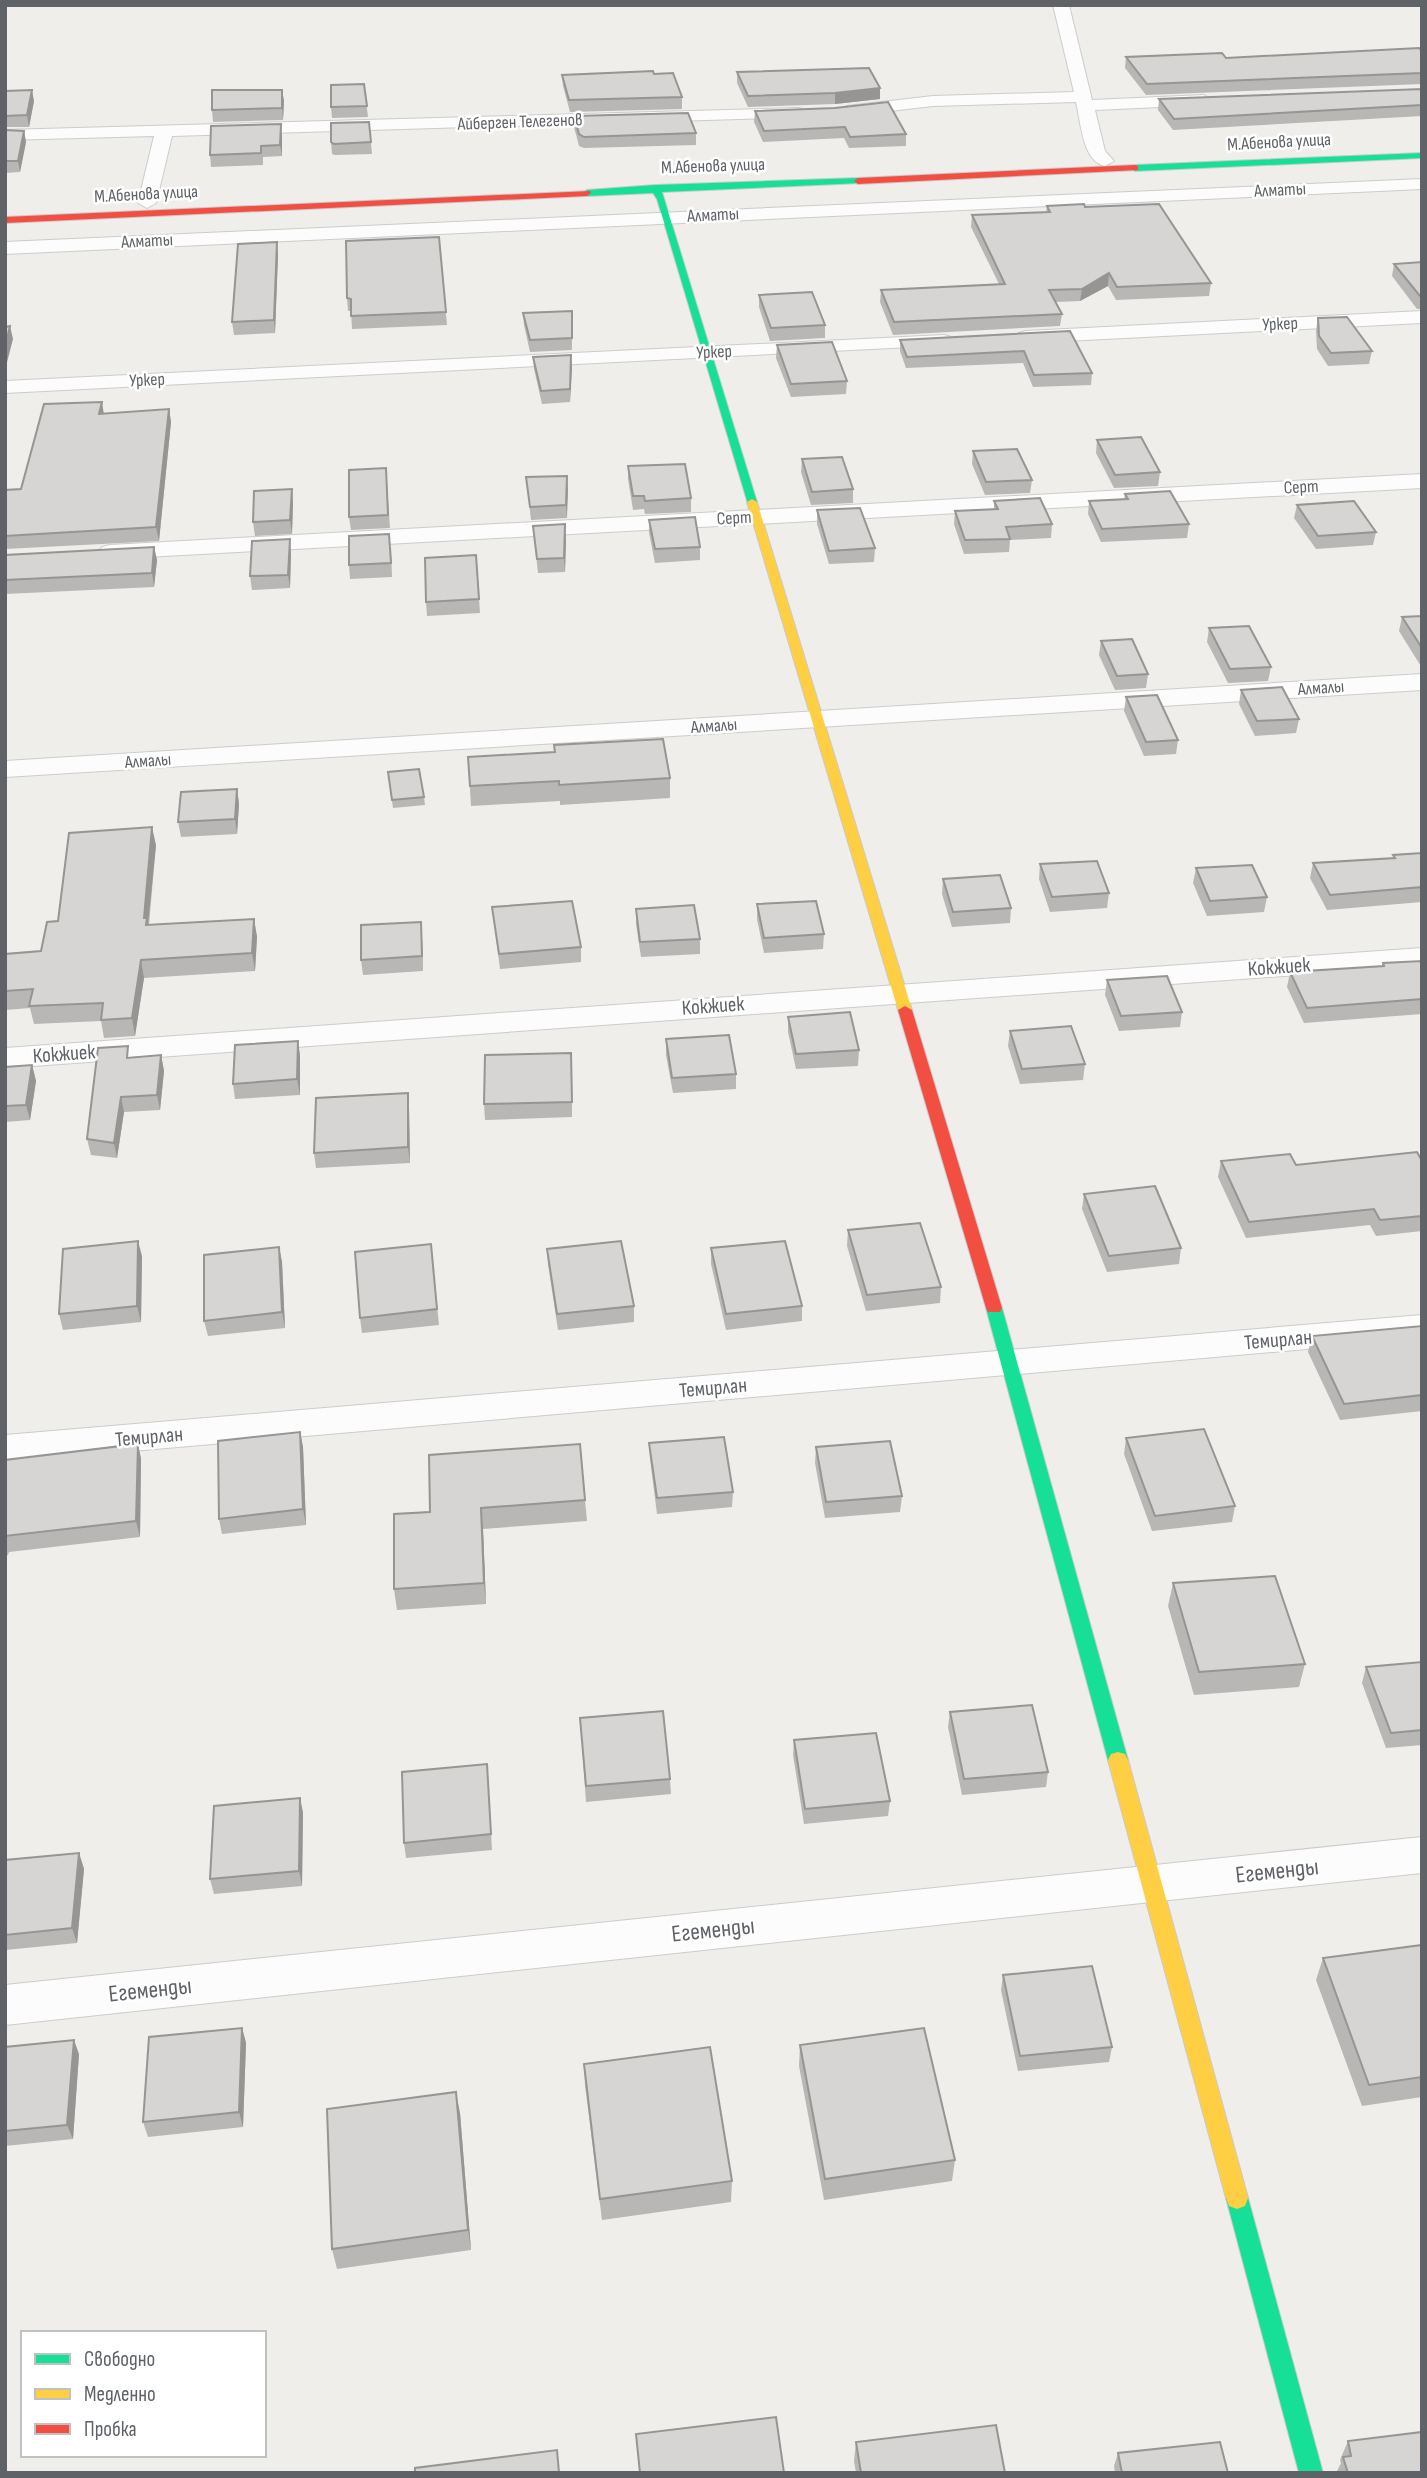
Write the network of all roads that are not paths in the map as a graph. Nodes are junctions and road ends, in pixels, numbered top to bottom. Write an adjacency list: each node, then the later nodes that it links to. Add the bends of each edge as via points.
1 (1061, 5): 3 (street)
2 (1227, 100): 3 (street, Айберген Телегенов)
3 (1086, 101): 4 (street, Айберген Телегенов, via 933,101 828,112); 8 (street, via 1097,153)
4 (164, 132): 5 (street, Айберген Телегенов); 11 (street)
5 (5, 135)
6 (1422, 147): 8 (main road, М.Абенова улица)
7 (1422, 155): 10 (main road, М.Абенова улица)
8 (1105, 161): 11 (main road, М.Абенова улица)
9 (1422, 184): 13 (street, Алматы)
10 (655, 188): 13 (main road); 14 (main road, М.Абенова улица)
11 (147, 203): 12 (main road, М.Абенова улица)
12 (5, 209)
13 (666, 217): 15 (street, Алматы); 19 (main road)
14 (5, 220)
15 (5, 248)
16 (1422, 317): 17 (street, Уркер)
17 (1009, 338)
18 (968, 340): 19 (street, Уркер)
19 (707, 352): 20 (street, Уркер); 22 (main road)
20 (5, 387)
21 (1422, 481): 22 (street, Серт)
22 (756, 517): 23 (street, Серт); 25 (main road)
23 (87, 554)
24 (1422, 682): 25 (street, Алмалы)
25 (817, 719): 26 (street, Алмалы); 28 (main road)
26 (5, 769)
27 (1422, 957): 28 (street, Кокжиек)
28 (899, 993): 29 (street, Кокжиек); 31 (main road)
29 (5, 1058)
30 (1422, 1327): 31 (street, Темирлан)
31 (1011, 1363): 32 (street, Темирлан); 34 (main road)
32 (5, 1449)
33 (1422, 1855): 34 (street, Егеменды)
34 (1152, 1884): 35 (street, Егеменды); 36 (main road)
35 (5, 2005)
36 (1311, 2473)

